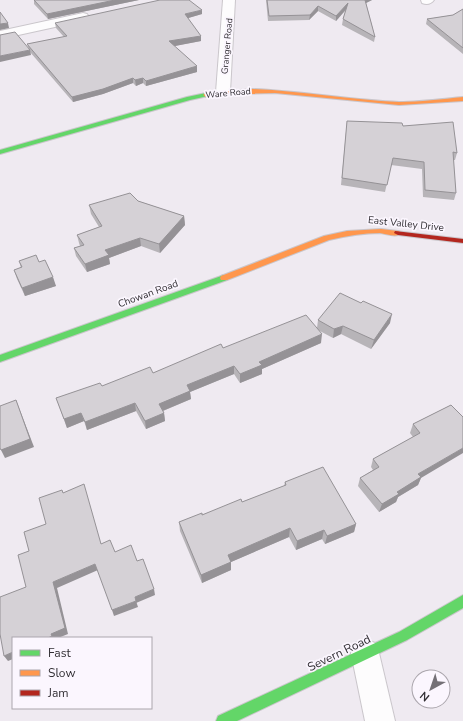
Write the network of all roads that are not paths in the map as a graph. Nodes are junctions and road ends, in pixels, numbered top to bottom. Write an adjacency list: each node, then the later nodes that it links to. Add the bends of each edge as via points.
1 (229, 0): 4 (street, Granger Road)
2 (95, 14): 3 (street)
3 (0, 35)
4 (223, 92): 5 (street, Ware Road, via 266,90 391,103); 6 (street, Ware Road, via 189,98)
5 (463, 99)
6 (0, 152)
7 (463, 241): 8 (street, East Valley Drive, via 387,231 362,231 327,238)
8 (302, 248): 9 (street, Chowan Road)
9 (0, 359)
10 (463, 601): 11 (street, Severn Road, via 403,636)
11 (365, 652): 12 (street, Severn Road); 13 (street)
12 (223, 721)
13 (380, 721)

